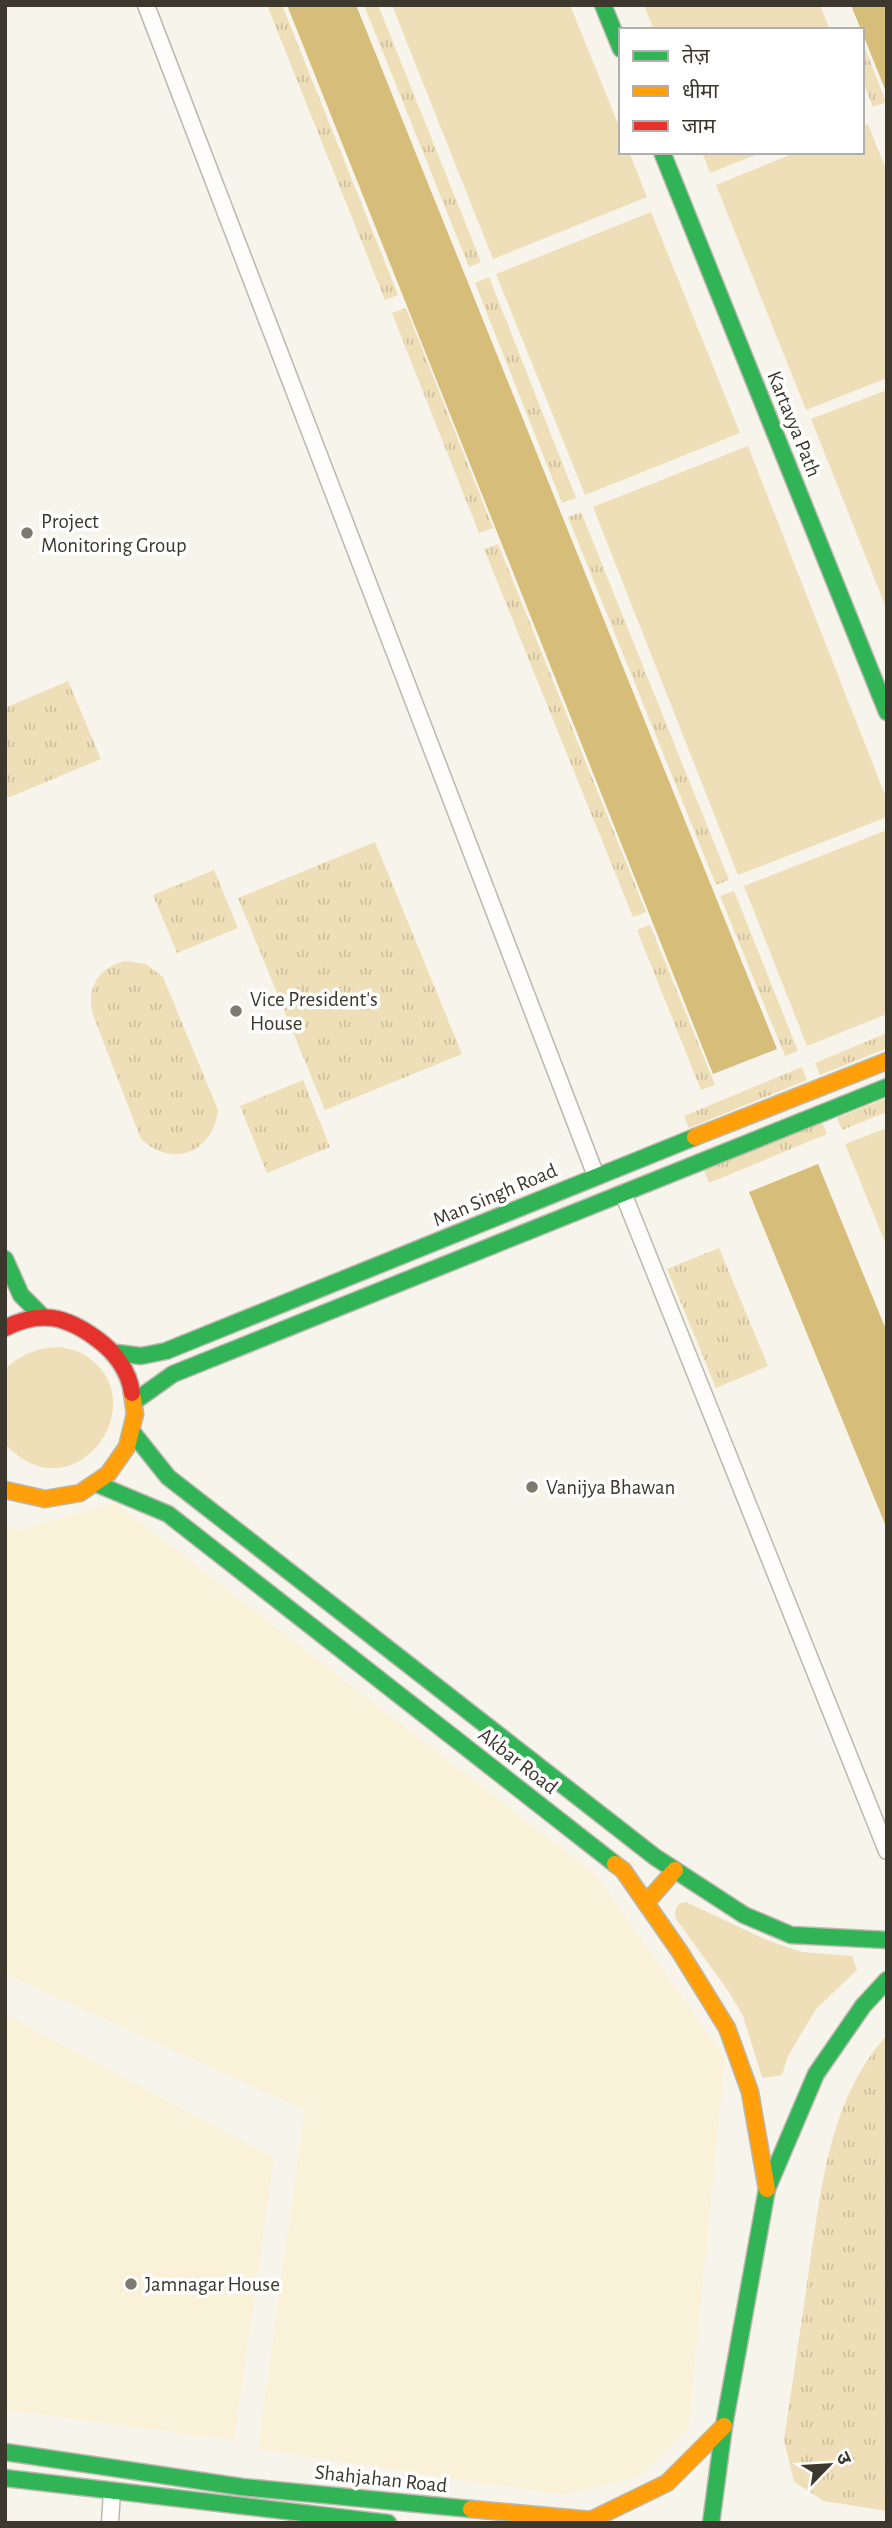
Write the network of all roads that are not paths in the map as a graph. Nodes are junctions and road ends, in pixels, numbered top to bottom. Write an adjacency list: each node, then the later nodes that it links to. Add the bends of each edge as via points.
1 (146, 5): 8 (street)
2 (603, 5): 3 (main road)
3 (619, 44)
4 (663, 154): 5 (main road, Kartavya Path)
5 (887, 712)
6 (887, 1061): 8 (main road, Man Singh Road)
7 (887, 1087): 9 (main road)
8 (596, 1176): 13 (main road, Man Singh Road, via 166,1351 141,1356)
9 (623, 1193): 14 (main road, via 173,1374); 18 (street)
10 (5, 1259): 11 (main road, via 20,1295)
11 (43, 1317): 12 (main road); 13 (main road, via 88,1329)
12 (5, 1328)
13 (117, 1353): 14 (main road)
14 (135, 1401): 15 (main road)
15 (133, 1433): 16 (main road, via 125,1453); 19 (main road, Akbar Road, via 168,1476)
16 (97, 1484): 17 (main road, via 73,1496 47,1500); 20 (main road, Akbar Road, via 168,1514 623,1870)
17 (5, 1490)
18 (887, 1851)
19 (675, 1870): 20 (main road); 21 (main road, Akbar Road, via 744,1916 792,1935)
20 (646, 1903): 23 (main road, Akbar Road, via 727,2028 750,2092)
21 (887, 1940)
22 (887, 1980): 23 (main road, via 816,2074)
23 (767, 2189): 24 (main road)
24 (724, 2426): 28 (main road, via 667,2483); 32 (main road)
25 (5, 2452): 28 (main road, Shahjahan Road, via 242,2487)
26 (5, 2478): 27 (main road, Shahjahan Road)
27 (112, 2491): 29 (street); 30 (main road, Shahjahan Road)
28 (591, 2519): 31 (main road, Shahjahan Road)
29 (110, 2523)
30 (387, 2523)
31 (622, 2523)
32 (711, 2523)

